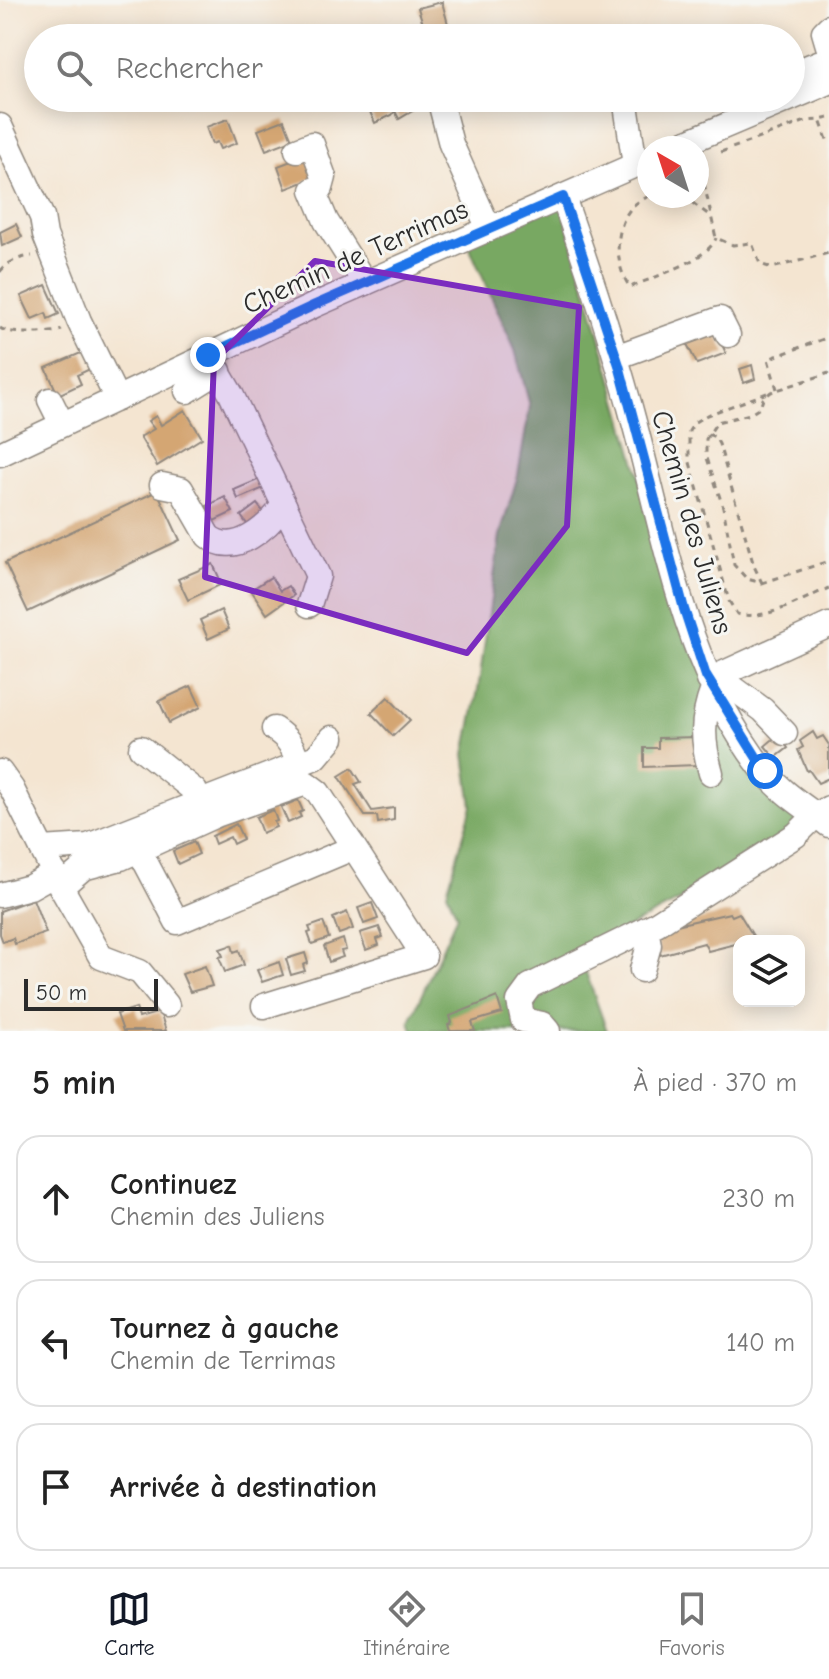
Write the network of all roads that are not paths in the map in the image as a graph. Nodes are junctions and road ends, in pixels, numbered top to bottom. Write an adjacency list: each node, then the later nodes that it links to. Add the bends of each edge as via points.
1 (829, 27): 2 (street, via 824,32)
2 (829, 49)
3 (829, 62): 4 (street)
4 (805, 68)
5 (829, 82): 6 (street)
6 (805, 92)
7 (443, 112): 16 (street, via 451,144)
8 (629, 112): 12 (street)
9 (758, 112): 11 (street)
10 (2, 135): 22 (street)
11 (701, 136)
12 (637, 143)
13 (297, 150): 17 (street, via 312,144 324,177 321,188 313,190)
14 (637, 164): 15 (street, Chemin de Terrimas)
15 (563, 197): 16 (street, Chemin de Terrimas); 19 (street, Chemin des Juliens)
16 (489, 229): 17 (street, Chemin de Terrimas)
17 (365, 283): 20 (street, Chemin de Terrimas)
18 (728, 335): 19 (street, via 720,319)
19 (616, 357): 30 (street, Chemin des Juliens, via 684,609)
20 (214, 363): 21 (street); 22 (street, Chemin de Terrimas); 27 (street)
21 (187, 391)
22 (117, 399): 24 (street, Chemin de Terrimas)
23 (50, 400): 24 (street)
24 (62, 424): 25 (street, Chemin de Terrimas)
25 (0, 454)
26 (162, 485): 27 (street, via 181,489 208,536 230,545 257,534)
27 (284, 505): 28 (street, via 318,576)
28 (309, 605)
29 (829, 625): 30 (street)
30 (713, 682): 32 (street, via 763,710); 37 (street, via 703,745); 39 (street, Chemin des Juliens, via 765,771 793,801)
31 (274, 729): 35 (street, via 286,737)
32 (785, 733)
33 (332, 738): 35 (street, via 316,757)
34 (141, 748): 38 (street, via 195,791)
35 (298, 764): 38 (street)
36 (0, 772): 41 (street)
37 (711, 773)
38 (198, 803): 41 (street, via 88,846)
39 (825, 816): 45 (street)
40 (352, 844): 42 (street, via 318,792 306,783); 42 (street, via 177,922); 48 (street, via 424,956)
41 (42, 849): 43 (street)
42 (139, 850): 43 (street)
43 (58, 880): 44 (street); 47 (street, via 101,957 140,972)
44 (0, 895)
45 (646, 929): 46 (street, via 649,945); 49 (street, via 530,986 519,1001)
46 (642, 970)
47 (167, 1005)
48 (264, 1006)
49 (520, 1025): 50 (street, via 542,1024)
50 (548, 1031)

